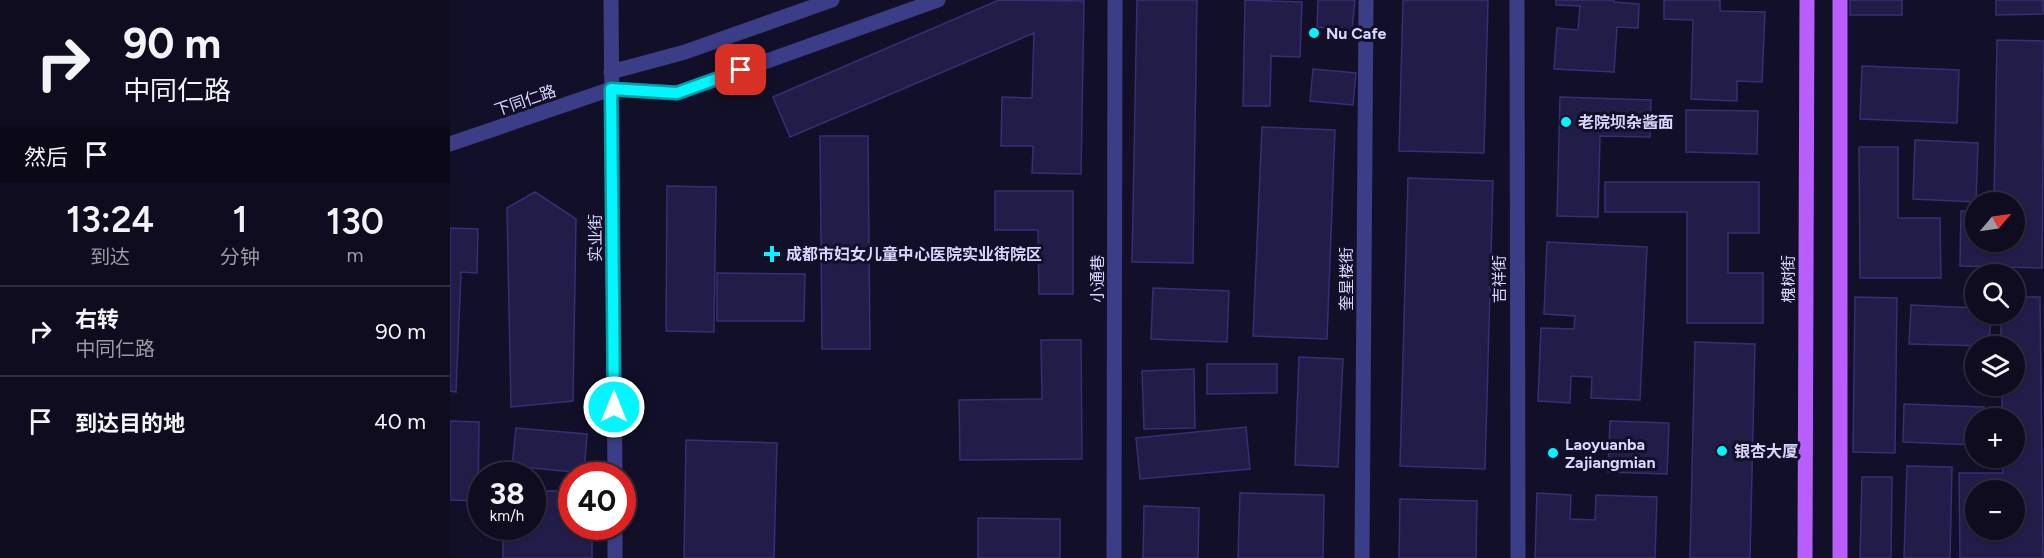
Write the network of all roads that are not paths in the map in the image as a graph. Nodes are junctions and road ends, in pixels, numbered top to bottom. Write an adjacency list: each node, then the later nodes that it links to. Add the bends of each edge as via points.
1 (611, 0): 9 (street, 实业街)
2 (832, 0): 9 (street, via 685,52)
3 (938, 0): 10 (street, via 677,93)
4 (1115, 0): 15 (street, 小通巷)
5 (1366, 0): 16 (street, 奎星楼街)
6 (1517, 0): 17 (street, 吉祥街)
7 (1807, 0): 18 (main road, 槐树街)
8 (1840, 0): 19 (main road)
9 (611, 72): 10 (street, 实业街)
10 (611, 89): 11 (street, 下同仁路); 12 (street, 实业街)
11 (450, 144)
12 (615, 462)
13 (615, 540): 14 (street)
14 (615, 558)
15 (1114, 558)
16 (1362, 558)
17 (1518, 558)
18 (1805, 558)
19 (1840, 558)

